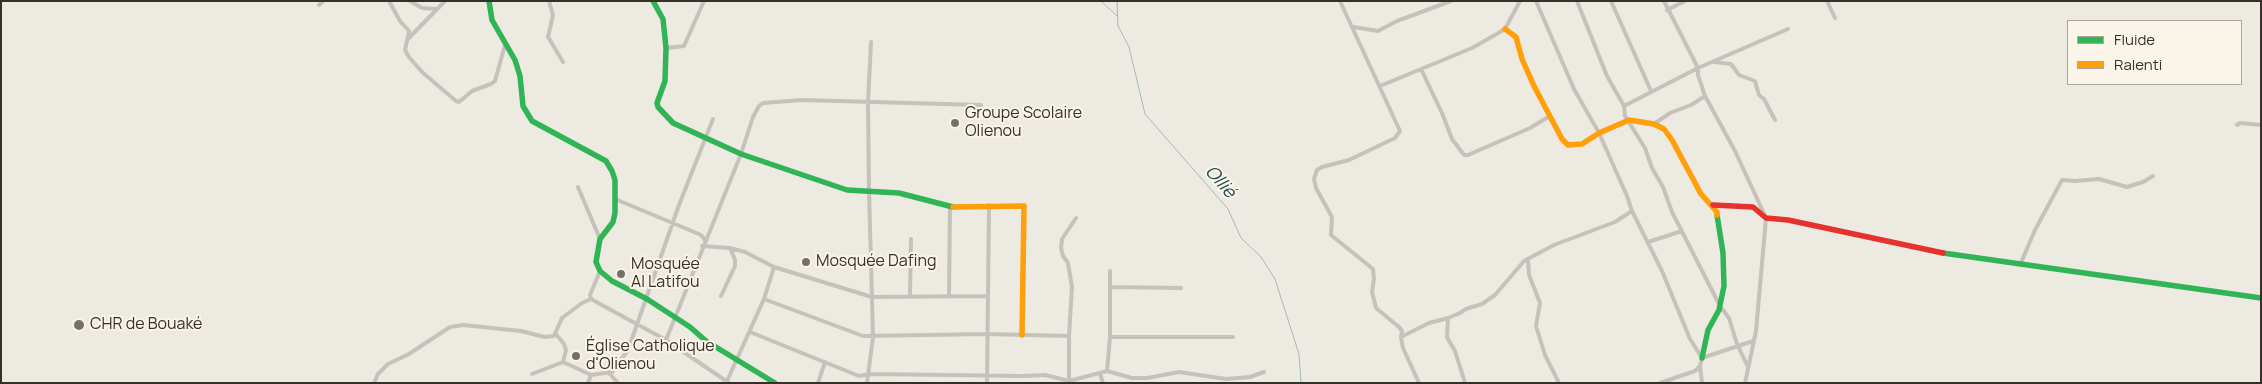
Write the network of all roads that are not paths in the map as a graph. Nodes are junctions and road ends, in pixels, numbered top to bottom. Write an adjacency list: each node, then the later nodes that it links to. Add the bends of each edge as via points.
1 (323, 1): 18 (street)
2 (389, 1): 25 (street, via 409,31)
3 (410, 1): 19 (street, via 422,8)
4 (445, 1): 19 (street)
5 (489, 1): 27 (street, via 492,20)
6 (549, 1): 29 (street, via 553,15 548,37)
7 (653, 1): 28 (street, via 663,19)
8 (704, 1): 28 (street, via 684,46)
9 (1340, 1): 22 (street)
10 (1451, 1): 22 (street, via 1378,31)
11 (1520, 1): 24 (street)
12 (1536, 1): 46 (street, via 1574,89)
13 (1577, 1): 38 (street, via 1607,76)
14 (1611, 1): 34 (street)
15 (1664, 1): 20 (street)
16 (1685, 1): 20 (street)
17 (1827, 1): 21 (street)
18 (319, 5)
19 (437, 10): 25 (street)
20 (1667, 10): 31 (street)
21 (1835, 18)
22 (1353, 27): 33 (street)
23 (1788, 28): 30 (street)
24 (1505, 29): 32 (street, via 1472,48); 39 (street, via 1516,37 1522,59)
25 (407, 40): 27 (street, via 405,50 422,72 459,102 472,91 495,81)
26 (871, 42): 36 (street)
27 (505, 45): 52 (street, via 515,60 520,76 522,106 532,121 606,161 615,180)
28 (666, 48): 47 (street, via 665,81 658,107 673,123)
29 (564, 62)
30 (1714, 62): 31 (street); 42 (street, via 1731,64 1739,74 1755,81 1759,95)
31 (1698, 68): 34 (street); 35 (street)
32 (1421, 69): 33 (street); 39 (street, via 1452,139 1464,155 1530,128)
33 (1380, 86): 95 (street, via 1399,132 1395,138 1349,160 1322,167 1314,179 1332,217 1331,235 1373,270 1372,292 1376,308 1399,327)
34 (1651, 91): 38 (street)
35 (1705, 96): 43 (street); 58 (street)
36 (868, 103): 37 (street); 48 (street, via 802,100 763,104 753,117); 51 (street)
37 (982, 105)
38 (1624, 106): 41 (street)
39 (1550, 116): 46 (street, via 1568,146 1582,144)
40 (713, 120): 47 (street)
41 (1629, 120): 43 (street); 46 (street); 60 (street)
42 (1775, 120)
43 (1654, 124): 54 (street, via 1664,129 1672,140 1701,194)
44 (2237, 125): 45 (street)
45 (2261, 125)
46 (1598, 133): 56 (street)
47 (704, 138): 48 (street); 59 (street)
48 (741, 154): 51 (street, via 847,190); 63 (street)
49 (2153, 176): 68 (street, via 2127,187 2099,179 2062,180)
50 (578, 187): 61 (street)
51 (869, 192): 55 (street, via 899,193); 78 (street)
52 (615, 199): 59 (street); 61 (street, via 613,222)
53 (989, 205): 55 (street); 77 (street); 90 (street, via 1024,206)
54 (1713, 206): 58 (street, via 1753,207); 83 (street, via 1724,252 1724,286)
55 (950, 207): 76 (street)
56 (1632, 211): 64 (street); 67 (street, via 1615,222 1580,234)
57 (1076, 218): 91 (street, via 1062,239 1061,248 1071,272)
58 (1766, 218): 68 (street, via 1952,255); 97 (street)
59 (673, 223): 63 (street, via 701,235); 81 (street)
60 (1682, 232): 64 (street); 83 (street)
61 (600, 239): 70 (street, via 596,262)
62 (911, 239): 75 (street)
63 (705, 240): 65 (street)
64 (1648, 242): 99 (street, via 1690,339)
65 (702, 246): 66 (street); 85 (street)
66 (730, 248): 69 (street); 74 (street, via 735,266)
67 (1528, 259): 84 (street, via 1495,295); 127 (street, via 1529,275 1540,303 1536,326 1545,355)
68 (2020, 264): 79 (street)
69 (774, 267): 78 (street); 82 (street)
70 (600, 271): 80 (street); 81 (street)
71 (1110, 271): 72 (street)
72 (1110, 287): 73 (street); 93 (street)
73 (1181, 288)
74 (721, 296)
75 (910, 296): 76 (street); 78 (street)
76 (949, 296): 77 (street)
77 (988, 296): 89 (street)
78 (872, 297): 92 (street)
79 (2261, 298)
80 (591, 299): 86 (street); 88 (street, via 562,318)
81 (647, 299): 85 (street); 86 (street)
82 (764, 299): 87 (street); 92 (street)
83 (1720, 306): 98 (street, via 1729,318); 99 (street, via 1708,330)
84 (1448, 318): 95 (street); 126 (street, via 1448,337)
85 (675, 319): 96 (street); 100 (street)
86 (637, 323): 96 (street); 105 (street, via 628,350 618,366)
87 (750, 332): 100 (street); 102 (street)
88 (555, 333): 101 (street, via 566,350); 116 (street, via 554,336 544,336 463,324 450,327 388,364)
89 (987, 334): 90 (street); 92 (street); 110 (street)
90 (1022, 335): 91 (street)
91 (1068, 336): 115 (street)
92 (873, 337): 109 (street)
93 (1110, 337): 94 (street); 106 (street)
94 (1233, 337)
95 (1401, 337): 125 (street)
96 (666, 340): 114 (street)
97 (1753, 341): 98 (street); 104 (street)
98 (1738, 347): 99 (street); 104 (street)
99 (1702, 358): 103 (street)
100 (738, 360): 114 (street); 119 (street)
101 (563, 362): 108 (street); 112 (street)
102 (825, 362): 109 (street, via 859,376); 120 (street)
103 (1700, 366): 128 (street, via 1695,371); 129 (street)
104 (1748, 368): 130 (street)
105 (608, 372): 112 (street); 118 (street)
106 (1107, 372): 107 (street, via 1132,378 1179,372 1226,379); 111 (street)
107 (1264, 372)
108 (532, 374)
109 (870, 374): 110 (street); 121 (street)
110 (987, 374): 113 (street); 122 (street)
111 (1100, 374): 115 (street); 124 (street)
112 (591, 375): 117 (street)
113 (1024, 376): 115 (street, via 1045,375); 123 (street)
114 (728, 382)
115 (1069, 382)
116 (374, 383)
117 (588, 383)
118 (618, 383)
119 (776, 383)
120 (818, 383)
121 (867, 383)
122 (987, 383)
123 (1024, 383)
124 (1103, 383)
125 (1419, 383)
126 (1465, 383)
127 (1559, 383)
128 (1660, 383)
129 (1702, 383)
130 (1744, 383)

